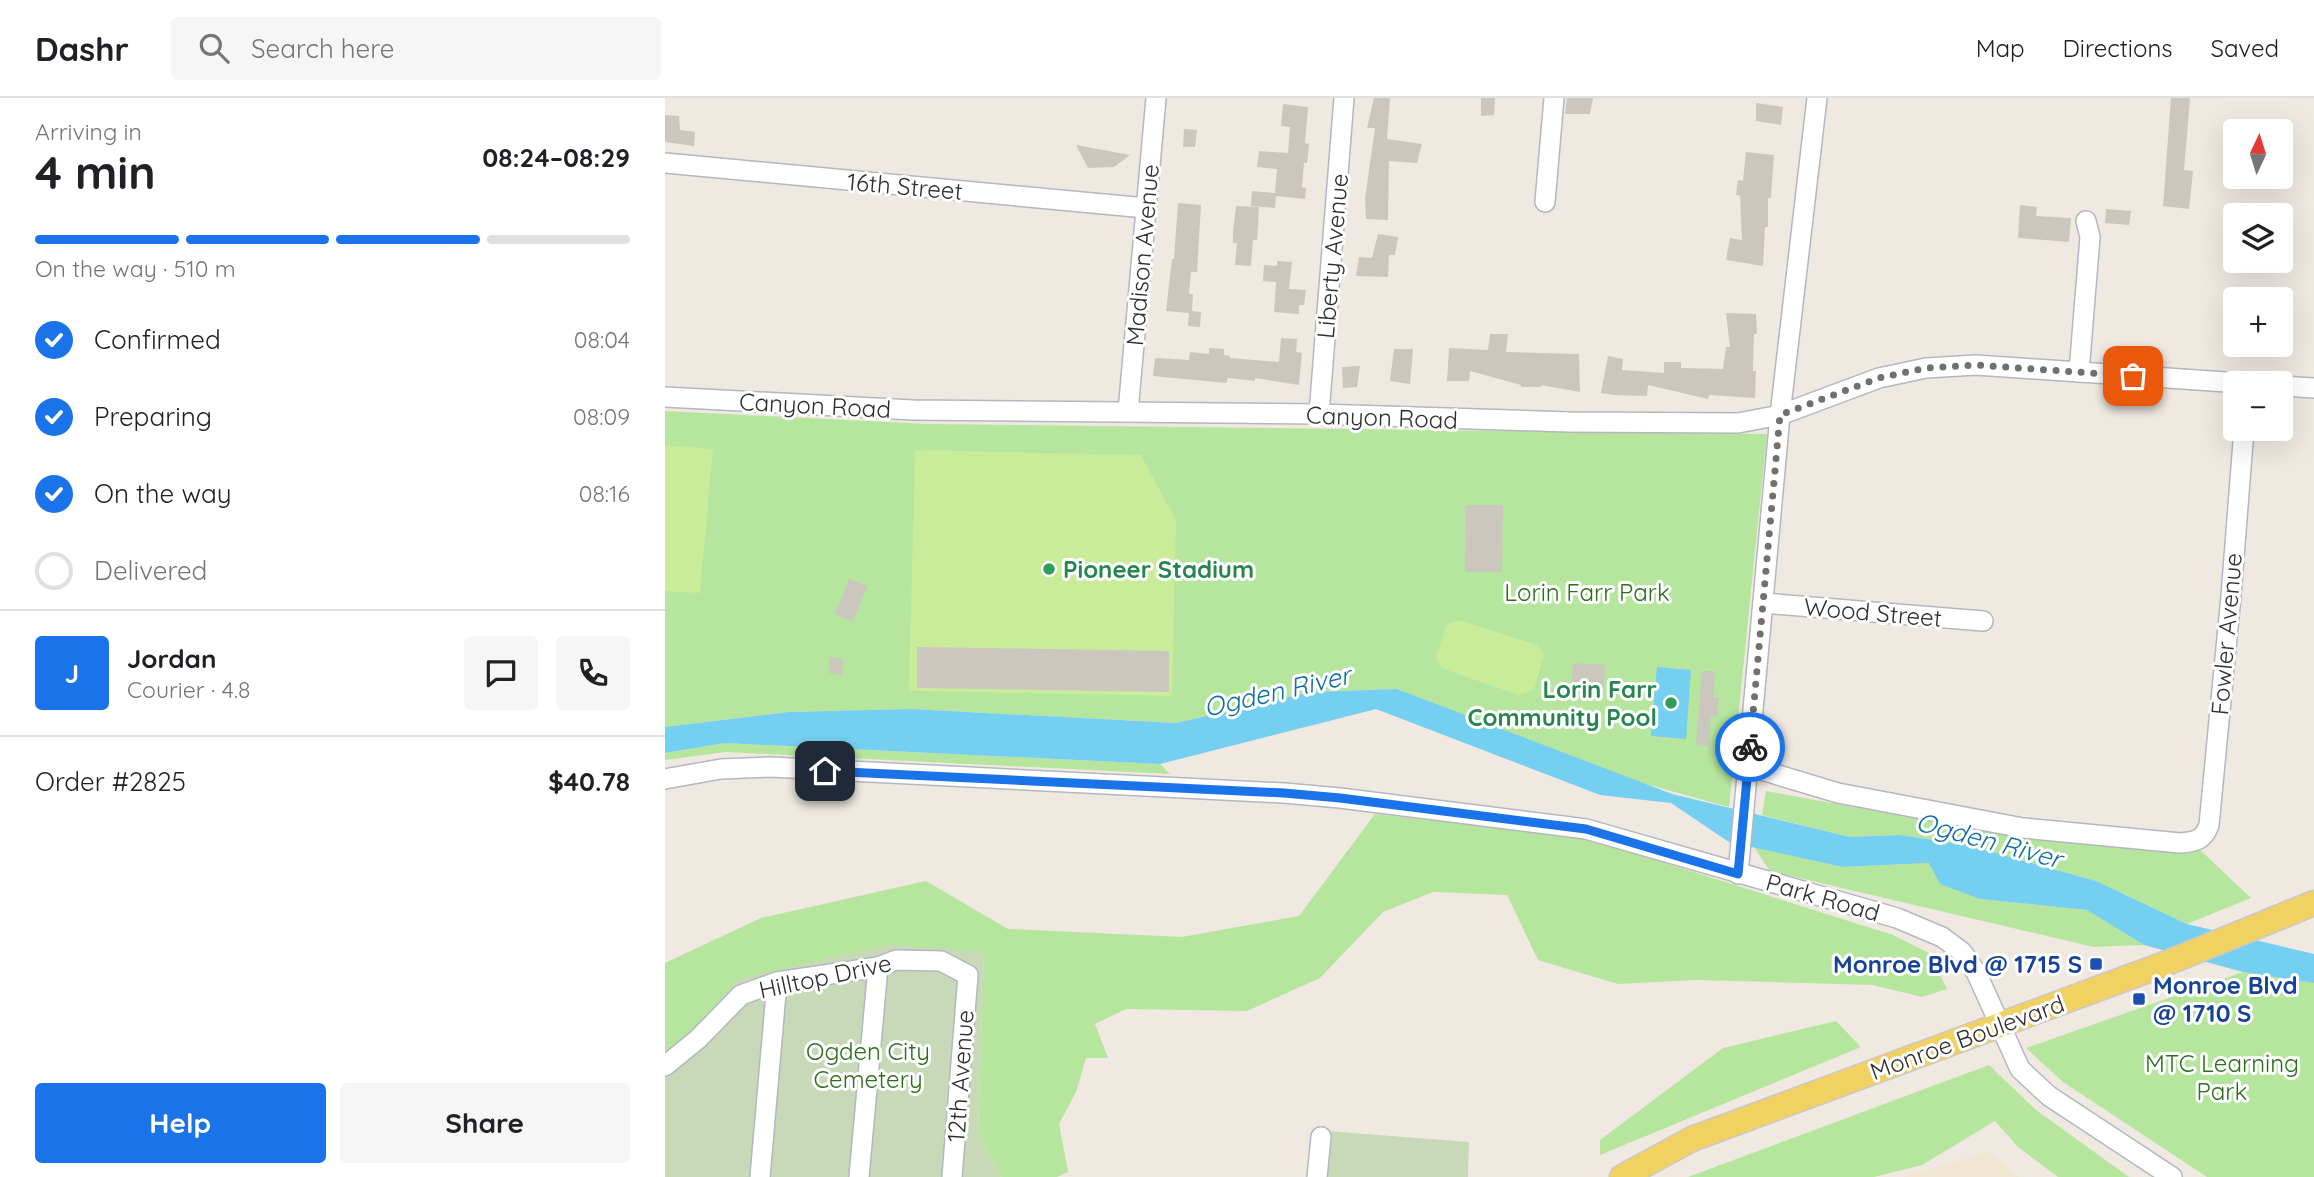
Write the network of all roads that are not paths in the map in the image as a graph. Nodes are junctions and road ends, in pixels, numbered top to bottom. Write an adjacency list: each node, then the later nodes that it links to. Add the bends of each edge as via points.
1 (1156, 98): 7 (street, Madison Avenue)
2 (1345, 98): 15 (street, Liberty Avenue)
3 (1554, 98): 6 (street)
4 (1817, 98): 16 (street)
5 (665, 163): 7 (street, 16th Street)
6 (1545, 202)
7 (1146, 208): 14 (street, Madison Avenue)
8 (2086, 221): 9 (street, via 2090,237)
9 (2079, 372): 10 (street); 16 (street, via 1976,365 1926,368 1879,378)
10 (2223, 382)
11 (2293, 387): 12 (street)
12 (2314, 388)
13 (665, 397): 14 (street, Canyon Road, via 913,410)
14 (1128, 412): 15 (street, Canyon Road)
15 (1319, 414): 16 (street, Canyon Road, via 1712,423)
16 (1780, 415): 18 (street)
17 (2242, 441): 20 (street, Fowler Avenue, via 2209,825 2202,838 2180,843 2023,828 1838,793)
18 (1763, 603): 19 (street, Wood Street); 20 (street)
19 (1983, 621)
20 (1748, 766): 22 (street)
21 (665, 779): 22 (street, Park Road, via 721,769 771,767 1340,798 1586,829)
22 (1738, 874): 27 (street, Park Road, via 1896,918 1942,937 1962,952 1976,972)
23 (2314, 903): 27 (main road, Monroe Boulevard)
24 (878, 967): 25 (street, Hilltop Drive, via 896,960 941,961); 26 (street, Hilltop Drive); 31 (street)
25 (968, 975): 32 (street, 12th Avenue)
26 (777, 982): 28 (street, Hilltop Drive, via 741,995); 30 (street)
27 (1999, 1025): 34 (main road, Monroe Boulevard, via 1692,1139); 35 (street, Park Road, via 2020,1069 2049,1096)
28 (665, 1066)
29 (1321, 1138): 33 (street)
30 (760, 1177)
31 (859, 1177)
32 (952, 1177)
33 (1317, 1177)
34 (1622, 1177)
35 (2172, 1177)

